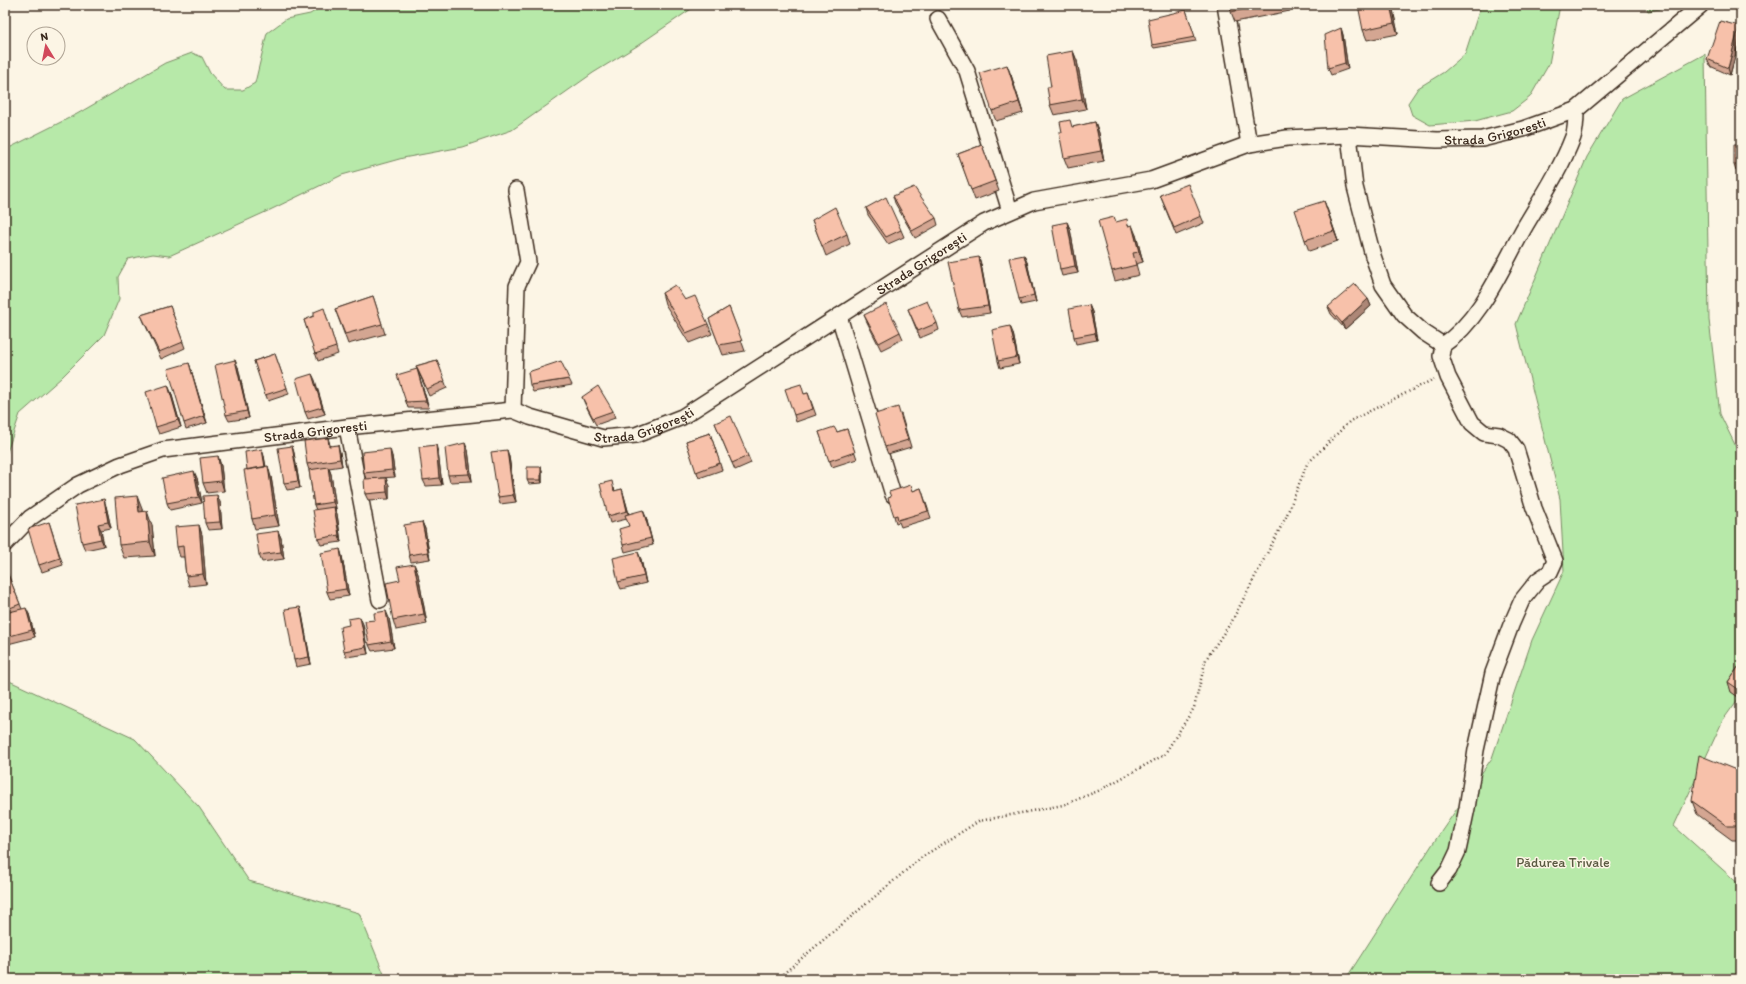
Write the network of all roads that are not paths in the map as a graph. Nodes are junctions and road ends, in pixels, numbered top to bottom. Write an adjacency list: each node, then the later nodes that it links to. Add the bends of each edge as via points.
1 (1225, 5): 6 (street)
2 (1701, 5): 4 (street, Strada Grigorești)
3 (938, 19): 8 (street, via 967,71)
4 (1576, 110): 5 (street, Strada Grigorești, via 1523,129 1482,138 1437,140); 10 (street, via 1574,136 1552,180 1485,298 1456,336)
5 (1349, 135): 6 (street, Strada Grigorești, via 1287,138); 10 (street, via 1355,187 1383,286 1404,315)
6 (1249, 144): 8 (street, Strada Grigorești, via 1151,180 1034,201)
7 (516, 190): 11 (street, via 528,262 517,286)
8 (1010, 211): 9 (street, Strada Grigorești, via 984,223)
9 (839, 316): 11 (street, Strada Grigorești, via 682,417 636,435 603,438); 13 (street)
10 (1443, 345): 16 (street, via 1441,356 1446,373 1472,423 1484,433 1499,435 1509,440 1516,449 1534,508 1555,561 1550,572 1538,580 1522,600 1493,674 1476,750 1458,852)
11 (513, 410): 12 (street, Strada Grigorești)
12 (347, 427): 14 (street, Strada Grigorești, via 163,450 120,465 78,485 30,518); 15 (street)
13 (892, 496)
14 (5, 544)
15 (380, 600)
16 (1439, 883)

